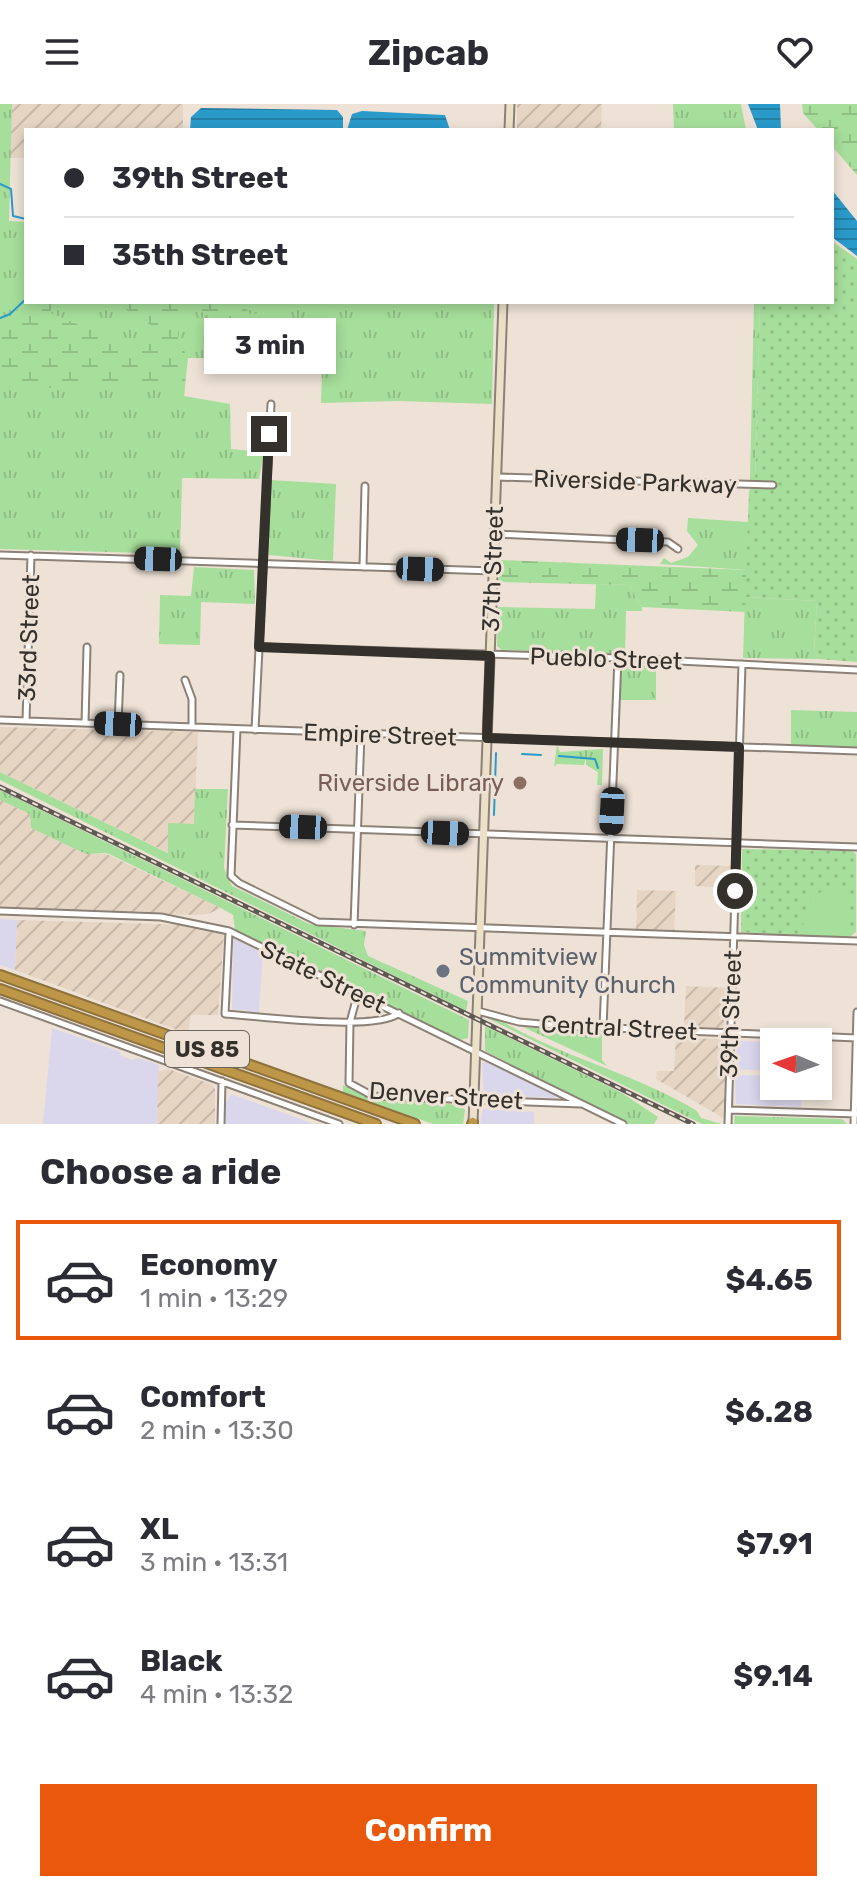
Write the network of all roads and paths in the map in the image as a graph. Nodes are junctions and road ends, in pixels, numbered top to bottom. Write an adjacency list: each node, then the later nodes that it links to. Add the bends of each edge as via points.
1 (510, 104): 2 (main road)
2 (509, 128)
3 (503, 304): 5 (main road, 37th Street)
4 (271, 404): 12 (street)
5 (497, 477): 6 (street, Riverside Parkway); 8 (main road, 37th Street)
6 (773, 485)
7 (365, 486): 13 (street)
8 (495, 534): 9 (street, via 668,542); 14 (main road, 37th Street)
9 (678, 549)
10 (0, 555): 11 (street)
11 (31, 555): 12 (street); 24 (street, 33rd Street)
12 (262, 563): 13 (street); 16 (street)
13 (363, 567): 14 (street)
14 (494, 571): 17 (main road, 37th Street)
15 (87, 647): 25 (street)
16 (259, 647): 17 (street, Pueblo Street); 29 (street)
17 (490, 656): 18 (street, Pueblo Street); 31 (main road, 37th Street)
18 (618, 658): 19 (street, Pueblo Street); 32 (street)
19 (742, 664): 20 (street, Pueblo Street); 33 (street, 39th Street)
20 (857, 670)
21 (120, 675): 26 (street)
22 (185, 680): 27 (street, via 192,699)
23 (0, 720): 24 (street, Empire Street)
24 (26, 721): 25 (street, Empire Street)
25 (85, 723): 26 (street, Empire Street)
26 (118, 724): 27 (street, Empire Street)
27 (192, 727): 28 (street, Empire Street)
28 (237, 729): 29 (street, Empire Street); 35 (street)
29 (255, 730): 30 (street, Empire Street)
30 (361, 734): 31 (street, Empire Street); 36 (street)
31 (487, 738): 32 (street, Empire Street); 37 (main road, 37th Street)
32 (615, 743): 33 (street, Empire Street); 38 (street)
33 (739, 747): 34 (street, Empire Street); 39 (street, 39th Street)
34 (857, 751)
35 (232, 825): 36 (street); 42 (street, via 231,876 306,918)
36 (357, 829): 37 (street); 42 (street)
37 (484, 834): 38 (street); 43 (main road, 37th Street)
38 (610, 839): 39 (street); 45 (street)
39 (736, 842): 40 (street); 46 (street, 39th Street)
40 (857, 847)
41 (0, 911): 44 (street, State Street, via 161,917)
42 (354, 925): 43 (street)
43 (480, 929): 45 (street); 52 (main road, 37th Street)
44 (229, 931): 50 (street, State Street); 55 (street, via 225,1014)
45 (607, 934): 46 (street); 56 (street)
46 (734, 938): 47 (street); 57 (street, 39th Street)
47 (857, 941)
48 (0, 975): 64 (highway, US 85)
49 (0, 989): 69 (highway, US 85)
50 (358, 993): 54 (street, State Street); 55 (street)
51 (0, 1001): 60 (street)
52 (478, 1011): 56 (street, Central Street, via 519,1022); 59 (main road, 37th Street)
53 (857, 1012): 58 (street)
54 (399, 1013): 55 (street, via 382,1022); 59 (street, State Street)
55 (350, 1022): 61 (street, Denver Street, via 349,1083 355,1089 373,1096)
56 (603, 1028): 57 (street, Central Street)
57 (731, 1033): 58 (street, Central Street); 63 (street, 39th Street)
58 (856, 1038): 65 (street)
59 (476, 1051): 61 (main road, 37th Street); 62 (street, State Street)
60 (222, 1081): 67 (street); 68 (street)
61 (473, 1101): 62 (street, Denver Street); 66 (main road, 37th Street)
62 (584, 1104): 72 (street, State Street)
63 (729, 1110): 65 (street); 73 (street, 39th Street)
64 (381, 1112): 70 (highway, US 85); 71 (highway)
65 (855, 1114): 74 (street)
66 (472, 1123)
67 (221, 1124)
68 (339, 1124)
69 (376, 1124)
70 (415, 1124)
71 (425, 1124)
72 (623, 1124)
73 (728, 1124)
74 (854, 1124)

